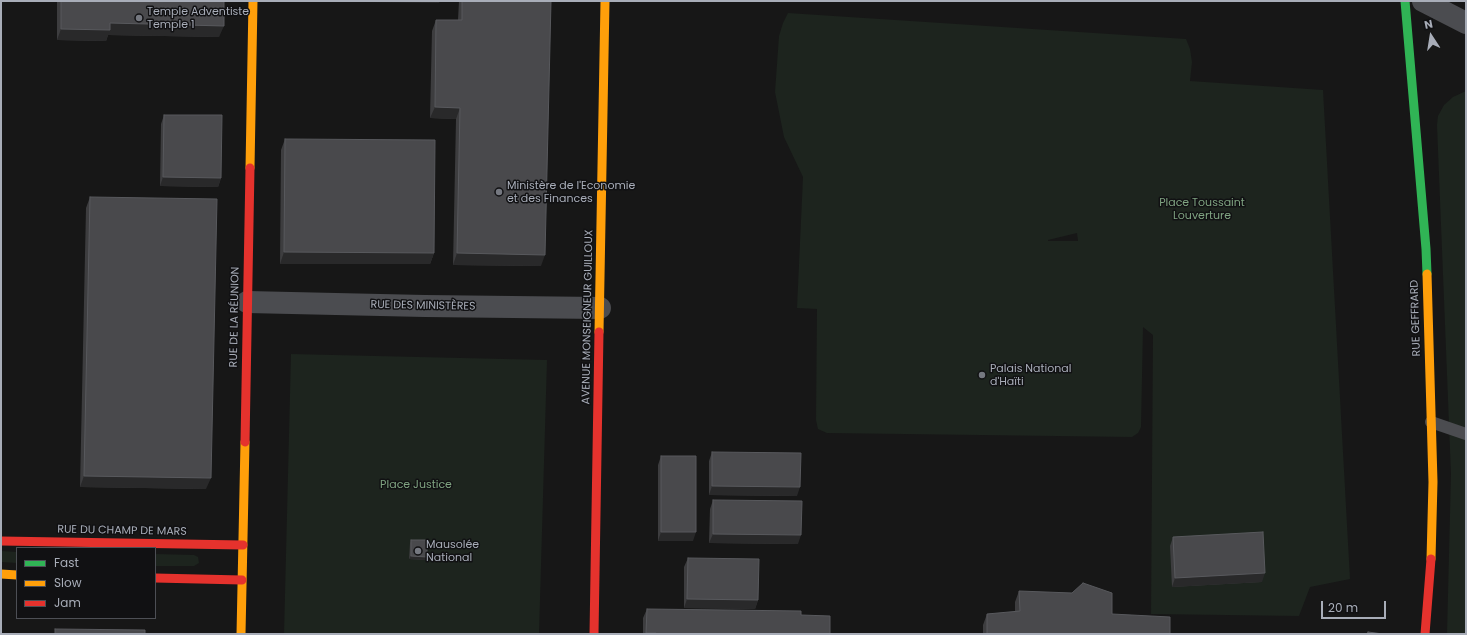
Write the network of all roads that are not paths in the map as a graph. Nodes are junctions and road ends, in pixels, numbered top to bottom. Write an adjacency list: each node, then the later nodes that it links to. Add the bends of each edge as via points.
1 (253, 1): 6 (street, RUE DE LA RÉUNION)
2 (605, 1): 7 (street, AVENUE MONSEIGNEUR GUILLOUX)
3 (1404, 1): 8 (street, RUE GEFFRARD, via 1426,249)
4 (1423, 1): 5 (street)
5 (1466, 23)
6 (247, 302): 7 (street, RUE DES MINISTÈRES); 11 (street, RUE DE LA RÉUNION)
7 (600, 308): 17 (street, AVENUE MONSEIGNEUR GUILLOUX)
8 (1431, 422): 9 (lane); 18 (street, RUE GEFFRARD, via 1432,539)
9 (1466, 434)
10 (1, 541): 11 (street, RUE DU CHAMP DE MARS)
11 (243, 545): 15 (street, RUE DE LA RÉUNION)
12 (1, 574): 13 (street)
13 (16, 575)
14 (156, 578): 15 (street)
15 (242, 580): 16 (street, RUE DE LA RÉUNION)
16 (241, 634)
17 (594, 634)
18 (1424, 634)

